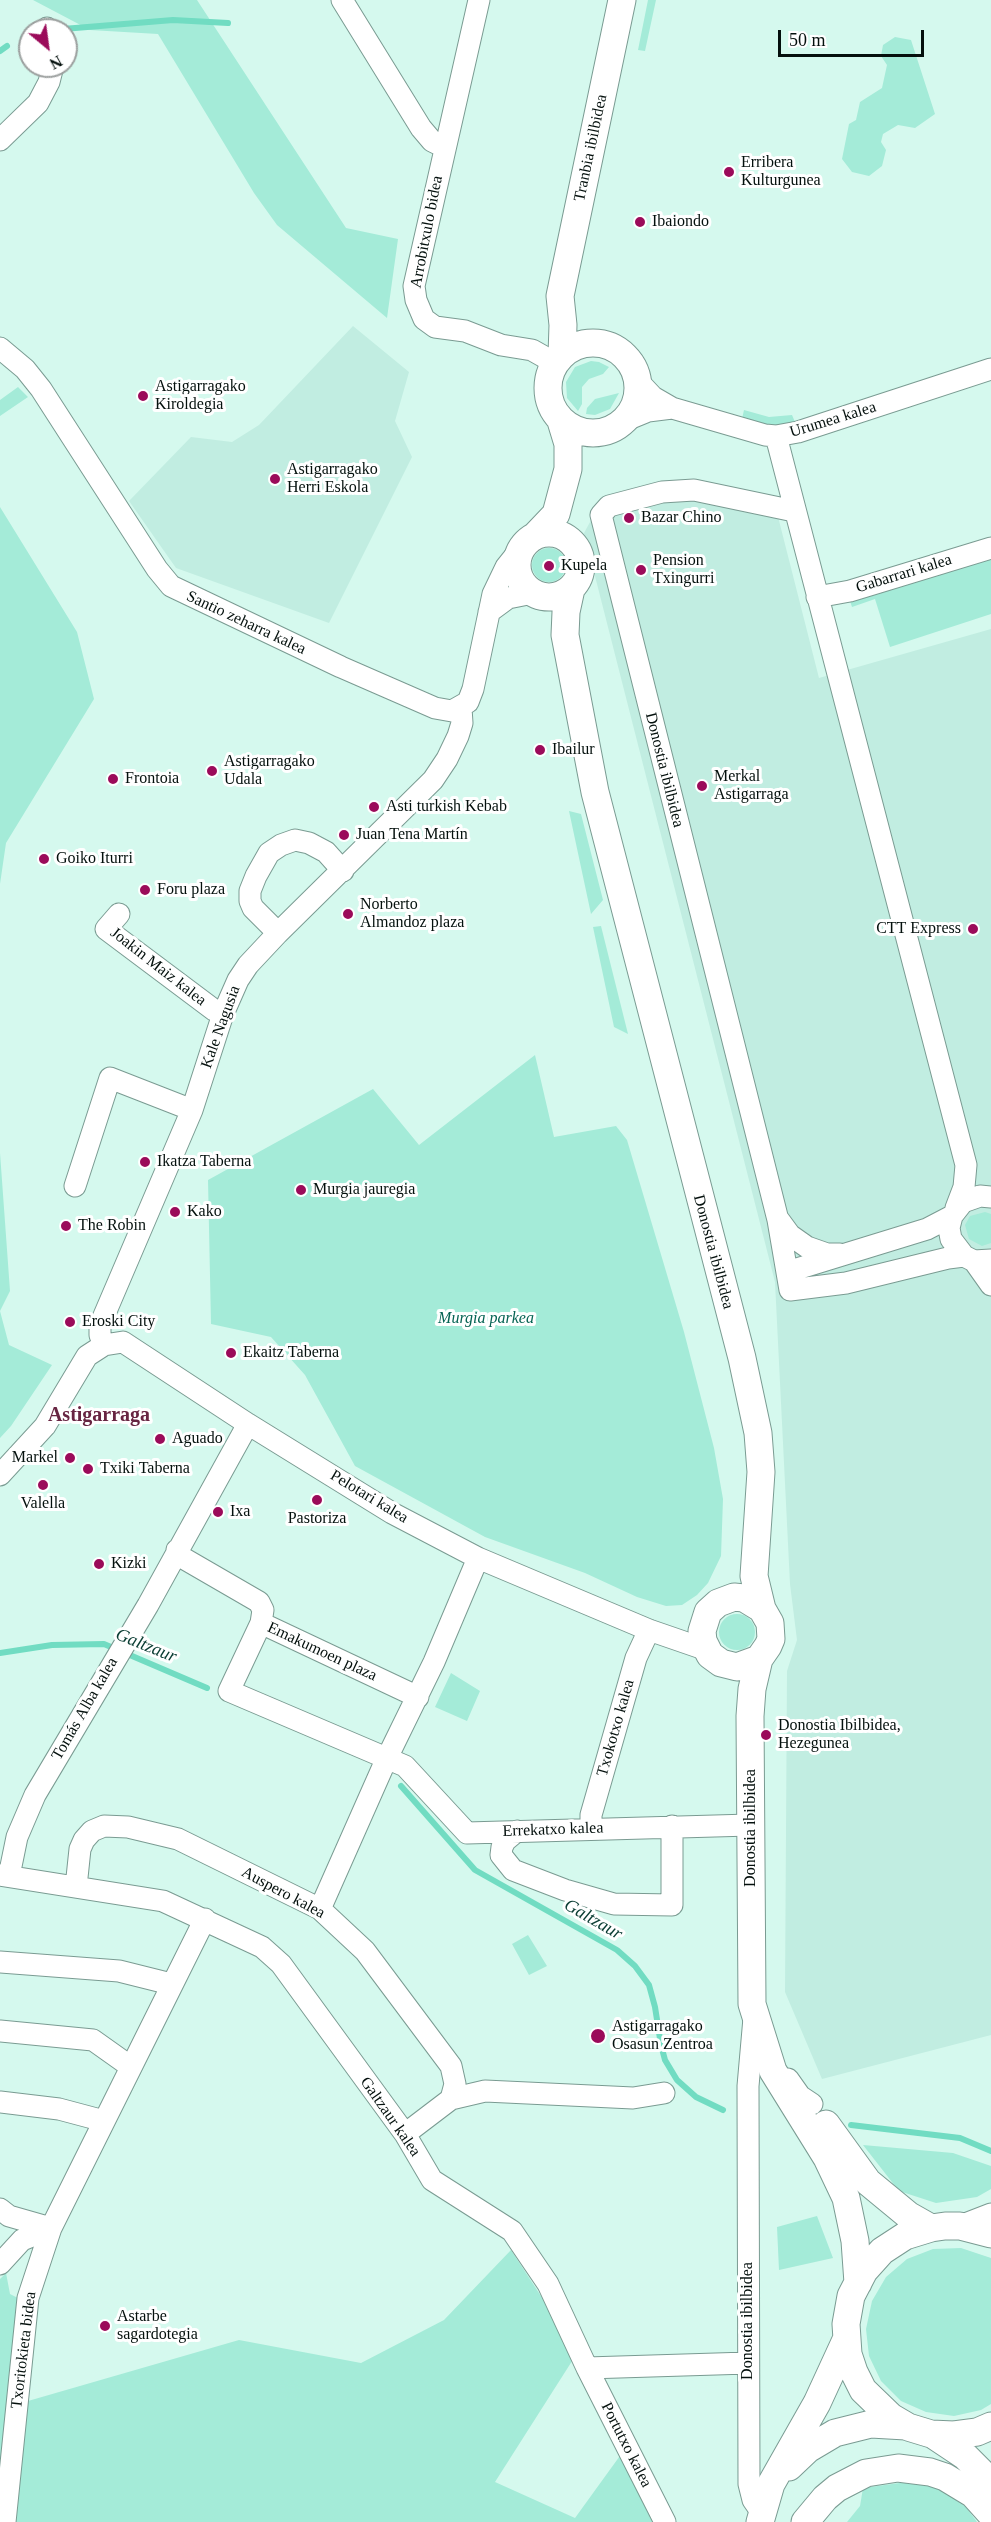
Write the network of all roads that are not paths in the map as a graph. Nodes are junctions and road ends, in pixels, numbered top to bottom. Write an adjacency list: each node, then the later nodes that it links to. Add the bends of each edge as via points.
1 (342, 0): 6 (street, via 421,128 432,141)
2 (479, 0): 6 (street, Arrobitxulo bidea)
3 (622, 0): 7 (main road, Tranbia ibilbidea)
4 (50, 78): 5 (street, via 38,103)
5 (0, 140)
6 (444, 147): 10 (street, Arrobitxulo bidea, via 414,286 424,319 435,327 465,331 501,345)
7 (560, 296): 8 (main road, via 572,323); 10 (main road, Tranbia ibilbidea, via 563,325)
8 (595, 342): 10 (main road, via 572,348); 12 (main road, via 619,350 628,358)
9 (0, 348): 29 (street, Santio zeharra kalea, via 42,389 171,586 435,708)
10 (558, 359): 15 (main road, via 547,387 553,411)
11 (991, 369): 17 (street, Urumea kalea)
12 (638, 381): 13 (street, Urumea kalea); 14 (main road, via 637,402)
13 (672, 408): 14 (street, Urumea kalea, via 648,411); 17 (street, Urumea kalea)
14 (626, 420): 16 (main road)
15 (561, 421): 16 (main road, via 580,432); 18 (main road, via 568,444)
16 (602, 433): 18 (main road)
17 (776, 436): 20 (street)
18 (568, 469): 19 (main road)
19 (560, 505): 21 (main road, via 549,523); 22 (main road)
20 (794, 511): 26 (street); 39 (street, Donostia ibilbidea, via 694,490 662,492 619,503 609,506 601,515)
21 (529, 541): 22 (main road, via 555,533); 25 (main road, via 516,567 525,587); 27 (street, Kale Nagusia, via 499,578)
22 (572, 542): 24 (main road, via 581,560 578,580)
23 (991, 548): 26 (street, Gabarrari kalea, via 850,591)
24 (571, 589): 25 (main road, via 556,597); 28 (main road, Donostia ibilbidea)
25 (536, 595): 27 (street, via 508,598); 28 (main road, Donostia ibilbidea)
26 (817, 597): 35 (street)
27 (489, 612): 29 (street, Kale Nagusia, via 470,698)
28 (565, 635): 45 (main road, Donostia ibilbidea, via 595,792 742,1358)
29 (461, 708): 30 (street, Kale Nagusia, via 458,736 440,770)
30 (343, 871): 32 (street, Kale Nagusia); 32 (street, via 326,852 309,843 295,840 269,853 250,891 250,901 252,909)
31 (119, 914): 33 (street, Joakin Maiz kalea, via 106,929)
32 (278, 933): 33 (street, Kale Nagusia, via 248,965)
33 (223, 1014): 34 (street, Kale Nagusia)
34 (192, 1110): 36 (street, via 110,1078); 44 (street, Kale Nagusia, via 100,1325)
35 (966, 1165): 37 (street); 38 (street, via 964,1187)
36 (75, 1186)
37 (991, 1196): 38 (street, via 971,1198)
38 (954, 1212): 40 (street, via 927,1229); 41 (street, via 949,1228 951,1239)
39 (778, 1220): 40 (street, via 807,1247 827,1254); 42 (street, Donostia ibilbidea)
40 (849, 1253): 42 (street)
41 (976, 1259): 42 (street, via 948,1258 846,1283 790,1290); 43 (street)
42 (787, 1272)
43 (991, 1285)
44 (104, 1345): 46 (street, Pelotari kalea, via 118,1342 132,1346); 47 (street, via 87,1356 45,1426)
45 (753, 1414): 50 (main road, Donostia ibilbidea, via 740,1563 734,1582); 51 (main road, Donostia ibilbidea, via 761,1472 754,1576)
46 (249, 1424): 48 (street, Tomás Alba kalea); 49 (street, Pelotari kalea, via 392,1513)
47 (0, 1475)
48 (177, 1550): 52 (street, via 183,1558 259,1602 263,1610); 64 (street, Tomás Alba kalea, via 35,1795)
49 (478, 1558): 53 (street, Pelotari kalea); 57 (street)
50 (716, 1606): 51 (main road, via 744,1598); 53 (street, Pelotari kalea, via 692,1625); 54 (main road, via 702,1631)
51 (762, 1609): 55 (main road, via 771,1631 768,1647)
52 (261, 1623): 56 (street, Emakumoen plaza); 57 (street, Emakumoen plaza)
53 (649, 1630): 54 (street, Pelotari kalea); 62 (street, Txokotxo kalea, via 636,1658 591,1815)
54 (714, 1657): 55 (main road, via 737,1667); 58 (main road, Donostia ibilbidea, via 739,1689)
55 (759, 1659): 58 (main road, Donostia ibilbidea)
56 (229, 1691): 59 (street, Errekatxo kalea)
57 (418, 1697): 59 (street)
58 (750, 1716): 60 (main road, Donostia ibilbidea)
59 (386, 1760): 63 (street, Errekatxo kalea, via 405,1766 467,1833); 66 (street)
60 (750, 1825): 61 (street, Errekatxo kalea); 69 (main road, Donostia ibilbidea)
61 (672, 1826): 62 (street, Errekatxo kalea); 63 (street, via 672,1905 614,1904 513,1870 501,1855 505,1841)
62 (591, 1828): 63 (street, Errekatxo kalea)
63 (517, 1831)
64 (4, 1875): 65 (street, Galtzaur kalea)
65 (76, 1887): 66 (street, Auspero kalea, via 84,1840 104,1826 128,1827 178,1839); 67 (street, Galtzaur kalea, via 163,1900)
66 (320, 1909): 77 (street, Auspero kalea, via 365,1951 451,2066 455,2084)
67 (205, 1919): 70 (street, Txoritokieta bidea); 82 (street, Galtzaur kalea, via 262,1947 281,1964)
68 (0, 1962): 70 (street, via 119,1971)
69 (752, 1977): 71 (main road, Donostia ibilbidea); 78 (main road, Donostia ibilbidea, via 757,2002)
70 (171, 1984): 73 (street, Txoritokieta bidea)
71 (754, 2014): 74 (main road, Donostia ibilbidea); 75 (street, Donostia ibilbidea)
72 (0, 2031): 73 (street, via 93,2040)
73 (131, 2067): 81 (street, Txoritokieta bidea)
74 (770, 2067): 75 (street, via 756,2072); 78 (main road, Donostia ibilbidea)
75 (748, 2085): 80 (street, Donostia ibilbidea)
76 (664, 2093): 77 (street, via 633,2098 485,2091)
77 (451, 2099): 82 (street)
78 (800, 2101): 80 (street, via 778,2092 766,2092 754,2100); 87 (main road, Donostia ibilbidea, via 868,2182); 90 (main road, Donostia ibilbidea, via 846,2198)
79 (0, 2102): 81 (street, via 58,2109)
80 (748, 2116): 92 (street, Donostia ibilbidea)
81 (104, 2121): 86 (street, Txoritokieta bidea)
82 (405, 2134): 93 (street, Galtzaur kalea, via 432,2180 512,2231 548,2284)
83 (0, 2209): 86 (street, via 9,2216)
84 (991, 2214): 85 (street)
85 (960, 2226): 87 (main road); 88 (main road)
86 (51, 2228): 89 (street, via 22,2240); 99 (street, Txoritokieta bidea, via 28,2298)
87 (930, 2228): 90 (main road, via 905,2236 882,2251)
88 (991, 2234)
89 (0, 2264)
90 (858, 2283): 91 (main road, via 851,2296)
91 (846, 2340): 95 (main road, via 863,2390 883,2411); 97 (main road, via 817,2403 781,2463)
92 (748, 2363): 93 (street); 97 (street, Donostia ibilbidea, via 749,2490)
93 (587, 2368): 100 (street, Portutxo kalea)
94 (991, 2426): 95 (main road, via 954,2435)
95 (920, 2430): 96 (main road, via 965,2456); 97 (main road, via 871,2424 821,2440 786,2470)
96 (991, 2482)
97 (762, 2513)
98 (991, 2514): 101 (main road, via 973,2494 945,2477 898,2468 866,2473 837,2488)
99 (5, 2522)
100 (665, 2522)
101 (805, 2522)

